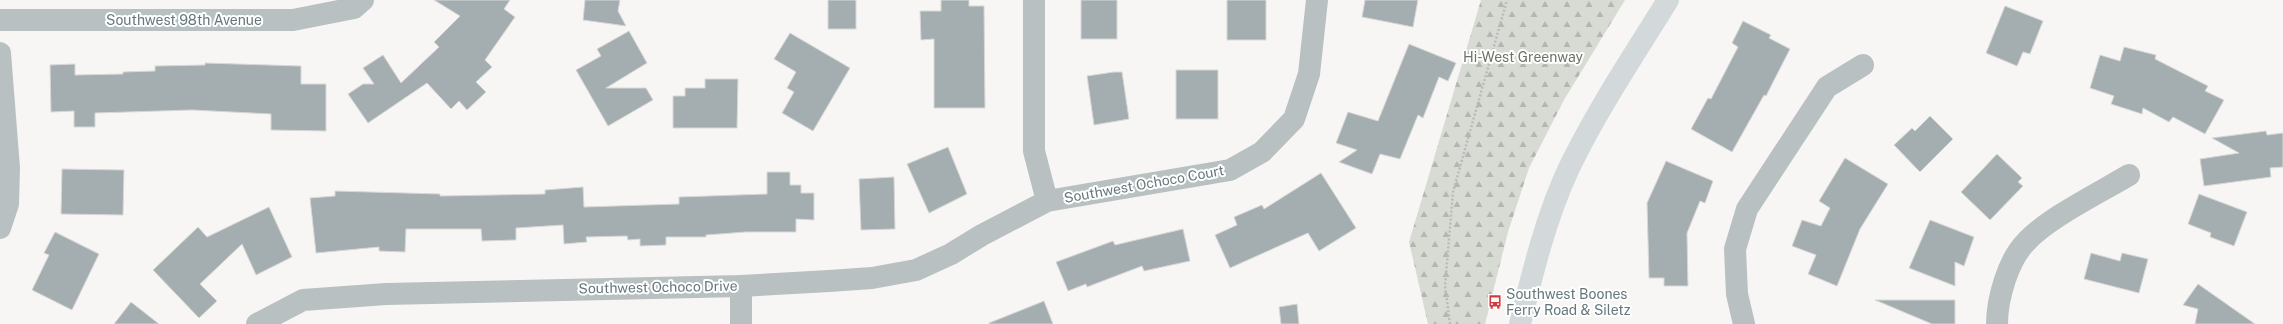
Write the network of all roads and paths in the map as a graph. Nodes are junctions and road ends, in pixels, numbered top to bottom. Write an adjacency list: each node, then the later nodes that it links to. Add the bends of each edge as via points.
1 (363, 0): 6 (street, Southwest 98th Avenue, via 354,8 293,20)
2 (1034, 0): 10 (street, via 1034,151)
3 (1317, 0): 10 (street, Southwest Ochoco Court, via 1310,74 1294,119 1262,152 1230,170)
4 (1507, 0): 15 (path, via 1453,192 1445,286)
5 (1668, 0): 16 (main road, via 1617,82 1569,168 1540,245)
6 (0, 20)
7 (0, 53): 11 (street, via 9,168 8,204)
8 (1863, 65): 17 (street, via 1827,87 1747,209 1735,249 1737,294)
9 (2129, 175): 18 (street, via 2053,221 2025,242 2007,272)
10 (1047, 201): 12 (street, Southwest Ochoco Drive, via 951,254 916,270 872,278)
11 (0, 228)
12 (741, 286): 13 (street, Southwest Ochoco Drive, via 386,294 303,300); 14 (street)
13 (257, 324)
14 (741, 324)
15 (1450, 324)
16 (1520, 324)
17 (1744, 324)
18 (1997, 324)

